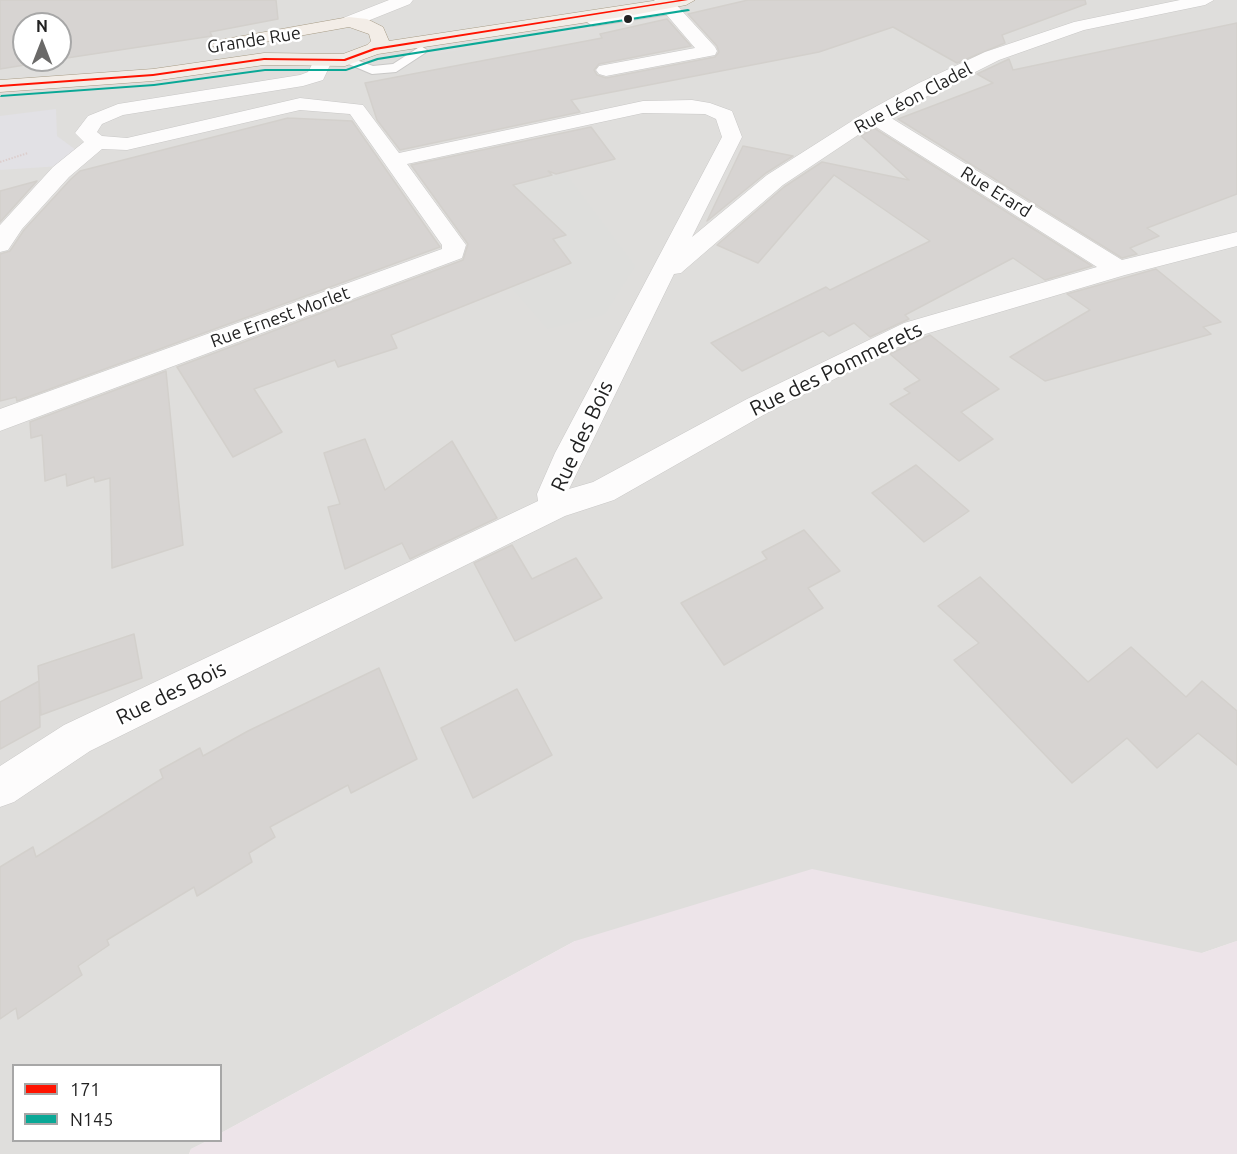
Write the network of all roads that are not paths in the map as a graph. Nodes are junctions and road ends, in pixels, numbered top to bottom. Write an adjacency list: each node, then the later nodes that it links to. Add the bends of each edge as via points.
1 (404, 0): 6 (street)
2 (578, 0): 5 (main road)
3 (1205, 0): 19 (street, Rue Léon Cladel, via 1080,26 992,56)
4 (672, 3): 7 (lane); 12 (main road); 17 (street, via 708,51)
5 (534, 6)
6 (349, 22): 9 (main road); 10 (main road)
7 (593, 22)
8 (392, 25): 9 (main road)
9 (371, 27): 12 (main road, via 379,36)
10 (309, 30): 11 (main road, Grande Rue); 15 (main road, Grande Rue, via 295,45 298,52)
11 (207, 47)
12 (374, 49): 16 (main road)
13 (421, 50): 16 (lane, via 396,68 372,70)
14 (173, 54): 18 (main road, Grande Rue)
15 (315, 59): 16 (main road); 18 (main road, Grande Rue, via 264,60 153,75); 20 (street, via 316,76 303,80 118,110 95,120 85,133)
16 (345, 60)
17 (606, 70)
18 (6, 85)
19 (873, 116): 24 (street, Rue Erard); 25 (street, Rue Léon Cladel, via 775,180)
20 (97, 141): 21 (street, via 127,144 300,104 356,109); 23 (street, via 61,172 12,225)
21 (391, 161): 25 (street, Rue des Bois, via 643,107 669,105 710,109 725,115 732,137); 26 (street, Rue Ernest Morlet, via 454,245 453,253)
22 (1237, 239): 24 (street, Rue des Pommerets)
23 (0, 245)
24 (1118, 269): 27 (street, Rue des Pommerets, via 913,329 757,406 603,491)
25 (662, 276): 27 (street, Rue des Bois, via 570,453 552,494)
26 (0, 420)
27 (554, 507): 28 (street, Rue des Bois, via 77,738)
28 (0, 788)

